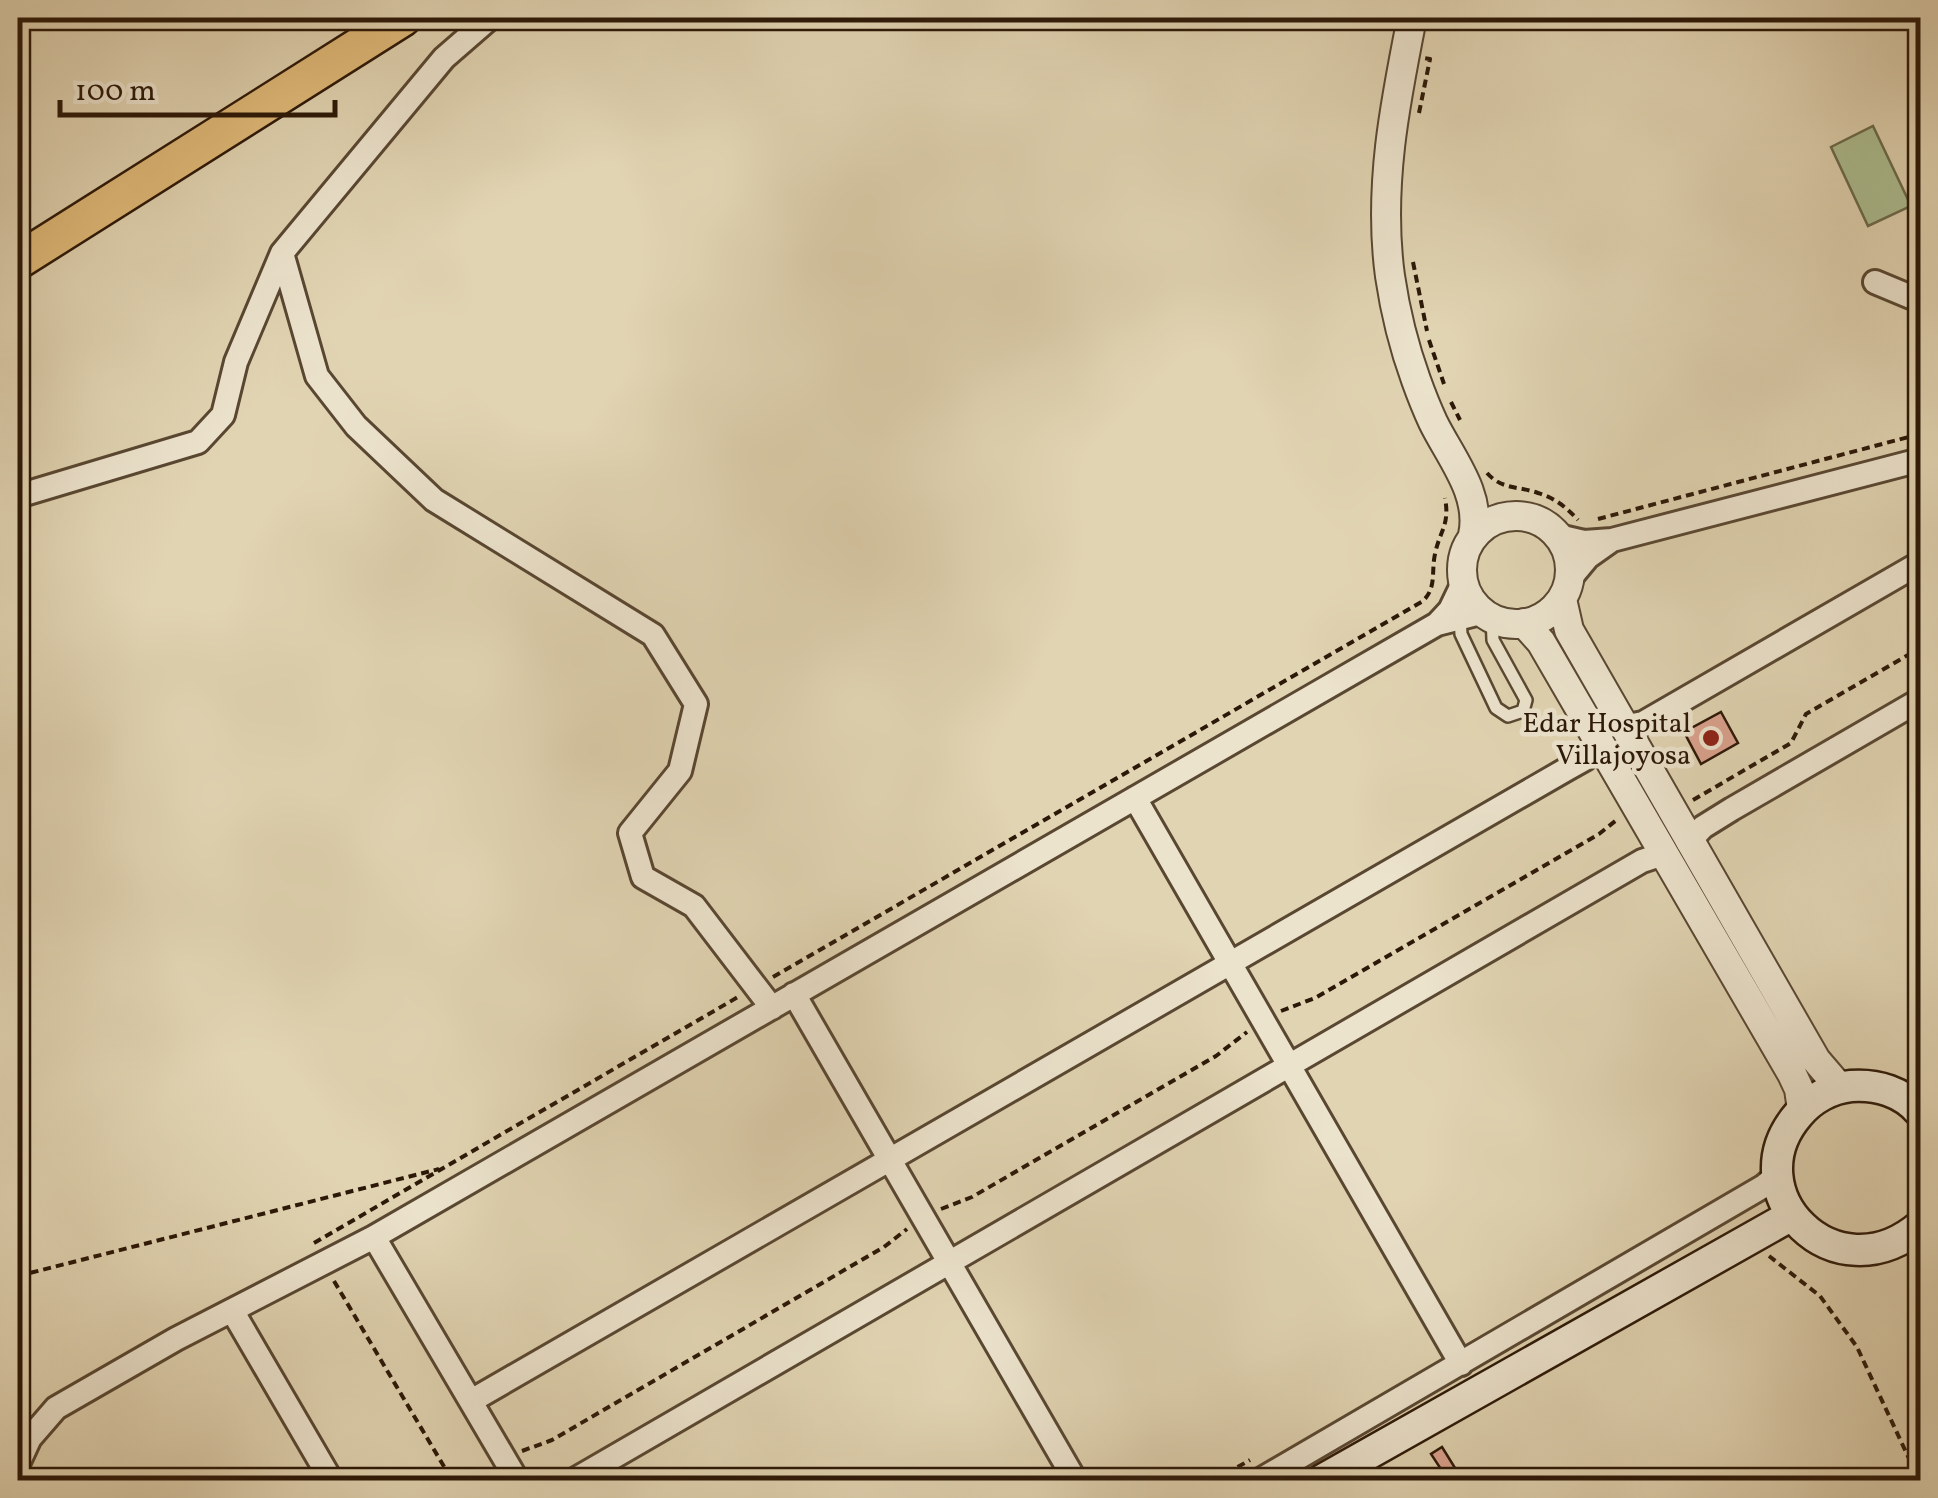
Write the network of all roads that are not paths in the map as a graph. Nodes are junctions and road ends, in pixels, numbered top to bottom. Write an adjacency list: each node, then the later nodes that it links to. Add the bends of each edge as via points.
1 (402, 18): 5 (highway)
2 (490, 18): 4 (street, via 444,58)
3 (1412, 18): 9 (street, via 1387,167 1390,277 1414,376)
4 (282, 253): 10 (street, via 236,362 222,415 198,442); 27 (street, via 317,376 356,426 434,500 653,634 696,704 680,771 630,833 644,877 694,906)
5 (18, 260)
6 (1875, 282): 7 (street)
7 (1920, 297)
8 (1920, 460): 14 (street)
9 (1468, 487): 11 (street); 13 (street)
10 (18, 496)
11 (1511, 517): 12 (street); 13 (street)
12 (1574, 534): 14 (street); 17 (street)
13 (1472, 535): 16 (street)
14 (1612, 540): 17 (street, via 1588,557)
15 (1920, 563): 22 (street)
16 (1464, 583): 18 (street); 20 (street)
17 (1565, 590): 19 (street, via 1549,614); 22 (street, via 1564,622)
18 (1479, 615): 18 (lane, via 1526,700 1523,711 1508,716 1496,708 1461,634); 19 (street); 20 (street)
19 (1524, 623): 22 (street)
20 (1437, 624): 23 (street)
21 (1920, 700): 24 (street, via 1732,808)
22 (1611, 735): 24 (street); 25 (street, via 1585,759)
23 (1135, 798): 25 (street); 26 (street)
24 (1676, 848): 28 (street, via 1642,861); 29 (street); 31 (street, via 1800,1089)
25 (1231, 964): 28 (street); 32 (street)
26 (794, 994): 27 (street); 32 (street)
27 (772, 1008): 36 (street)
28 (1289, 1066): 37 (street); 39 (street)
29 (1840, 1088): 30 (main road, via 1872,1086); 31 (main road)
30 (1918, 1104)
31 (1802, 1110): 33 (main road, via 1781,1147)
32 (890, 1160): 37 (street); 40 (street)
33 (1778, 1174): 34 (main road); 39 (street)
34 (1792, 1214): 35 (main road, via 1820,1240 1856,1251 1882,1249); 47 (main road)
35 (1920, 1226)
36 (374, 1237): 38 (street); 40 (street)
37 (949, 1262): 45 (street); 46 (street)
38 (233, 1312): 41 (street, via 56,1408); 44 (street)
39 (1461, 1364): 43 (street)
40 (471, 1401): 42 (street)
41 (18, 1464)
42 (511, 1470)
43 (1254, 1471)
44 (331, 1480)
45 (574, 1480)
46 (1075, 1480)
47 (1322, 1480)

